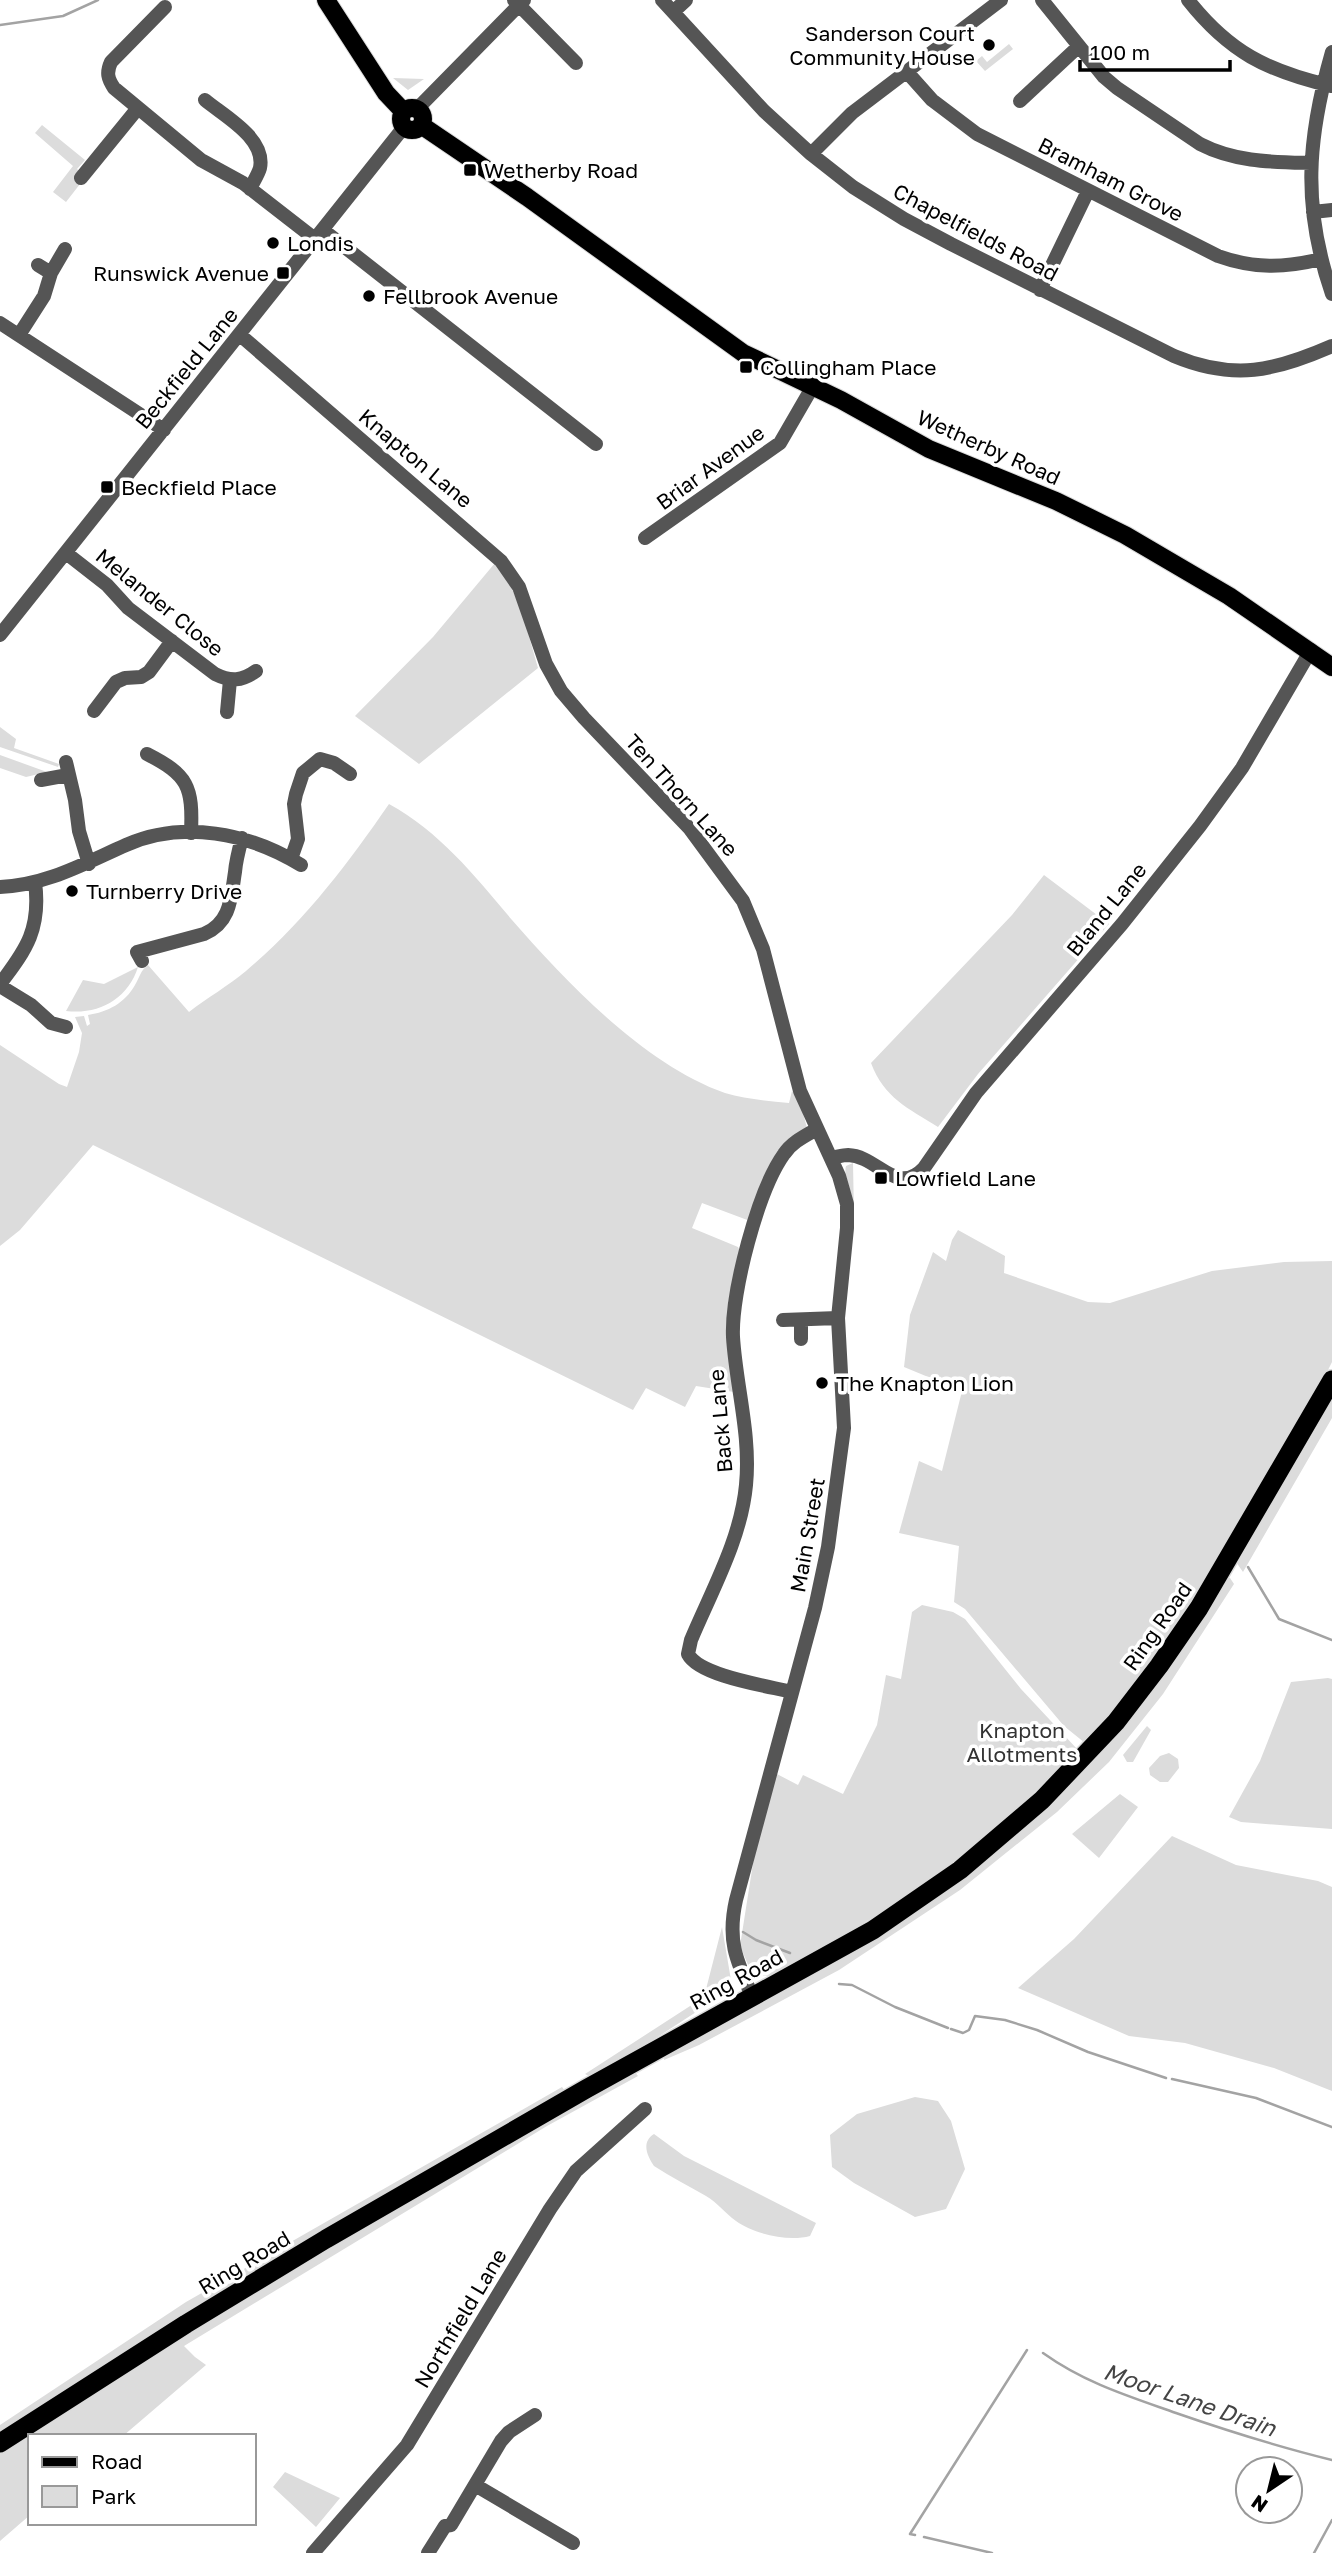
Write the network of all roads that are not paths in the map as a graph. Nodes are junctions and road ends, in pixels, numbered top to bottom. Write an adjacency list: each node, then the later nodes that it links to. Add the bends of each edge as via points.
1 (326, 0): 18 (main road, Wetherby Road, via 386,93)
2 (662, 0): 8 (street, Chapelfields Road)
3 (686, 0): 8 (street)
4 (1001, 0): 13 (street)
5 (1042, 0): 10 (street)
6 (1188, 0): 14 (street, via 1216,33 1246,55)
7 (519, 2): 12 (street); 18 (street, Beckfield Lane)
8 (673, 12): 19 (street, Chapelfields Road, via 764,111)
9 (164, 14): 17 (street, via 116,55 108,69 109,82)
10 (1078, 47): 16 (street); 20 (street, via 1117,88 1212,150 1246,160)
11 (1332, 52): 14 (street)
12 (576, 63)
13 (907, 72): 19 (street, via 843,121); 23 (street, Bramham Grove, via 959,123)
14 (1327, 85): 20 (street)
15 (205, 100): 22 (street, via 252,139 260,167)
16 (1020, 102)
17 (138, 108): 21 (street); 22 (street, via 201,160)
18 (411, 118): 26 (street, Beckfield Lane); 35 (main road, Wetherby Road, via 732,346)
19 (811, 154): 29 (street, Chapelfields Road, via 904,219)
20 (1310, 163): 25 (street)
21 (81, 178)
22 (250, 189): 26 (street)
23 (1088, 191): 28 (street, Bramham Grove, via 1235,262 1282,267); 29 (street)
24 (1332, 210): 25 (street)
25 (1313, 212): 28 (street)
26 (319, 235): 33 (street, Beckfield Lane); 37 (street)
27 (65, 249): 32 (street, via 45,269 44,296)
28 (1321, 258): 30 (street)
29 (1041, 290): 34 (street, Chapelfields Road, via 1174,356 1219,370 1264,369)
30 (1332, 294)
31 (0, 323): 32 (street)
32 (19, 335): 36 (street)
33 (240, 335): 36 (street, Beckfield Lane); 41 (street, Knapton Lane, via 501,561 519,587)
34 (1332, 346)
35 (813, 386): 38 (street, Briar Avenue, via 780,443); 43 (main road, Wetherby Road, via 929,449 1056,501 1125,536)
36 (164, 429): 39 (street, Beckfield Lane)
37 (596, 444)
38 (645, 538)
39 (66, 553): 40 (street, Beckfield Lane); 42 (street, Melander Close)
40 (0, 635)
41 (536, 635): 60 (street, Ten Thorn Lane, via 546,664 570,702 690,829 743,901 763,949)
42 (172, 642): 46 (street, Melander Close); 47 (street, via 149,672 116,682)
43 (1311, 650): 44 (main road, Wetherby Road); 62 (street, Bland Lane, via 1242,768 1200,826 976,1093 924,1168 904,1179 855,1156)
44 (1332, 667)
45 (256, 671): 46 (street, Melander Close)
46 (230, 680): 48 (street, Melander Close)
47 (94, 711)
48 (227, 712)
49 (154, 761): 52 (street, via 171,766 185,782 191,797)
50 (350, 774): 53 (street, via 320,754 303,773 294,804 296,862)
51 (41, 780): 54 (street, via 67,768)
52 (191, 833): 53 (street); 54 (street, via 137,841)
53 (242, 838): 57 (street, via 230,906 218,926)
54 (89, 864): 55 (street)
55 (35, 882): 56 (street); 58 (street, via 37,914 30,940)
56 (0, 887)
57 (138, 952)
58 (0, 985): 59 (street, via 51,1023)
59 (66, 1027)
60 (796, 1078): 61 (street, Main Street)
61 (817, 1129): 62 (street, Main Street); 68 (street, Back Lane, via 791,1146 779,1162 737,1285 733,1339 747,1448 746,1487 736,1535 688,1654 714,1672)
62 (831, 1158): 63 (street, Main Street, via 848,1217)
63 (838, 1318): 65 (street); 68 (street, Main Street, via 842,1454 821,1583)
64 (783, 1320): 65 (street)
65 (801, 1320): 66 (street)
66 (801, 1339)
67 (1332, 1380): 69 (highway, Ring Road, via 1199,1608 1116,1722 1042,1800 960,1870 873,1930)
68 (792, 1692): 69 (street, Main Street, via 731,1926 736,1960)
69 (752, 1996): 72 (highway, Ring Road, via 326,2239)
70 (645, 2109): 75 (street, Northfield Lane, via 576,2171 407,2445)
71 (535, 2415): 73 (street, via 501,2441)
72 (0, 2443)
73 (475, 2485): 74 (street); 76 (street)
74 (573, 2543)
75 (313, 2553)
76 (428, 2553)

